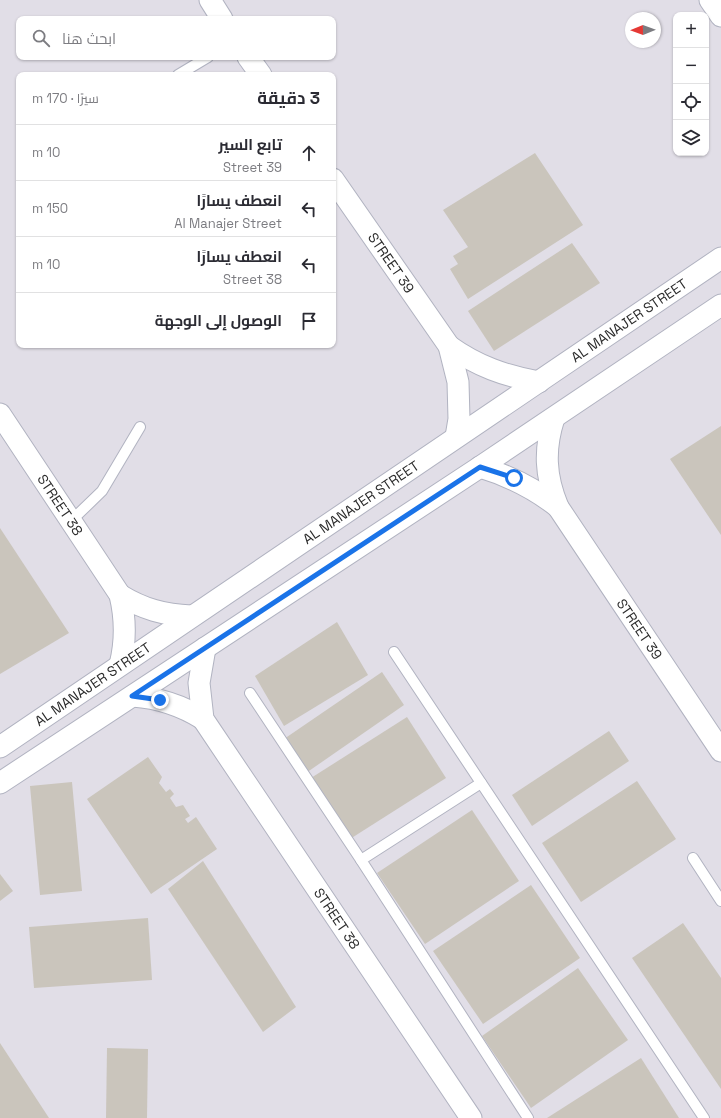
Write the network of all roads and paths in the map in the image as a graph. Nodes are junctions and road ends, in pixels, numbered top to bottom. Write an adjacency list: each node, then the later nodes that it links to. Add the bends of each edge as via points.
1 (210, 0): 3 (street)
2 (710, 0): 4 (street)
3 (220, 16)
4 (721, 16)
5 (203, 60): 7 (lane)
6 (250, 60): 8 (street)
7 (183, 72)
8 (259, 72)
9 (336, 183): 12 (street, STREET 39)
10 (721, 258): 13 (street, AL MANAJER STREET)
11 (721, 305): 15 (street)
12 (449, 346): 13 (street, STREET 39, via 482,366 513,377); 17 (street, STREET 39, via 458,382 459,419)
13 (539, 382): 17 (street, AL MANAJER STREET)
14 (0, 414): 20 (street, STREET 38)
15 (554, 418): 18 (street); 19 (street, STREET 39, via 549,432 546,462 548,478)
16 (140, 427): 20 (lane, via 102,491)
17 (456, 437): 22 (street, AL MANAJER STREET)
18 (480, 467): 19 (street, STREET 39, via 529,486); 23 (street)
19 (558, 507): 30 (street, STREET 39)
20 (71, 521): 21 (street, STREET 38)
21 (120, 595): 22 (street, STREET 38, via 154,611); 25 (street, STREET 38, via 125,630)
22 (191, 616): 25 (street, AL MANAJER STREET)
23 (205, 648): 27 (street); 28 (street, STREET 38, via 199,683)
24 (394, 652): 32 (lane)
25 (120, 665): 29 (street, AL MANAJER STREET)
26 (250, 693): 34 (lane)
27 (132, 696): 28 (street, STREET 38, via 170,702); 31 (street)
28 (203, 719): 36 (street, STREET 38)
29 (0, 747)
30 (721, 751)
31 (0, 783)
32 (481, 783): 34 (lane); 38 (lane)
33 (693, 858): 35 (lane)
34 (361, 860): 37 (lane)
35 (721, 900)
36 (471, 1118)
37 (528, 1118)
38 (704, 1118)

